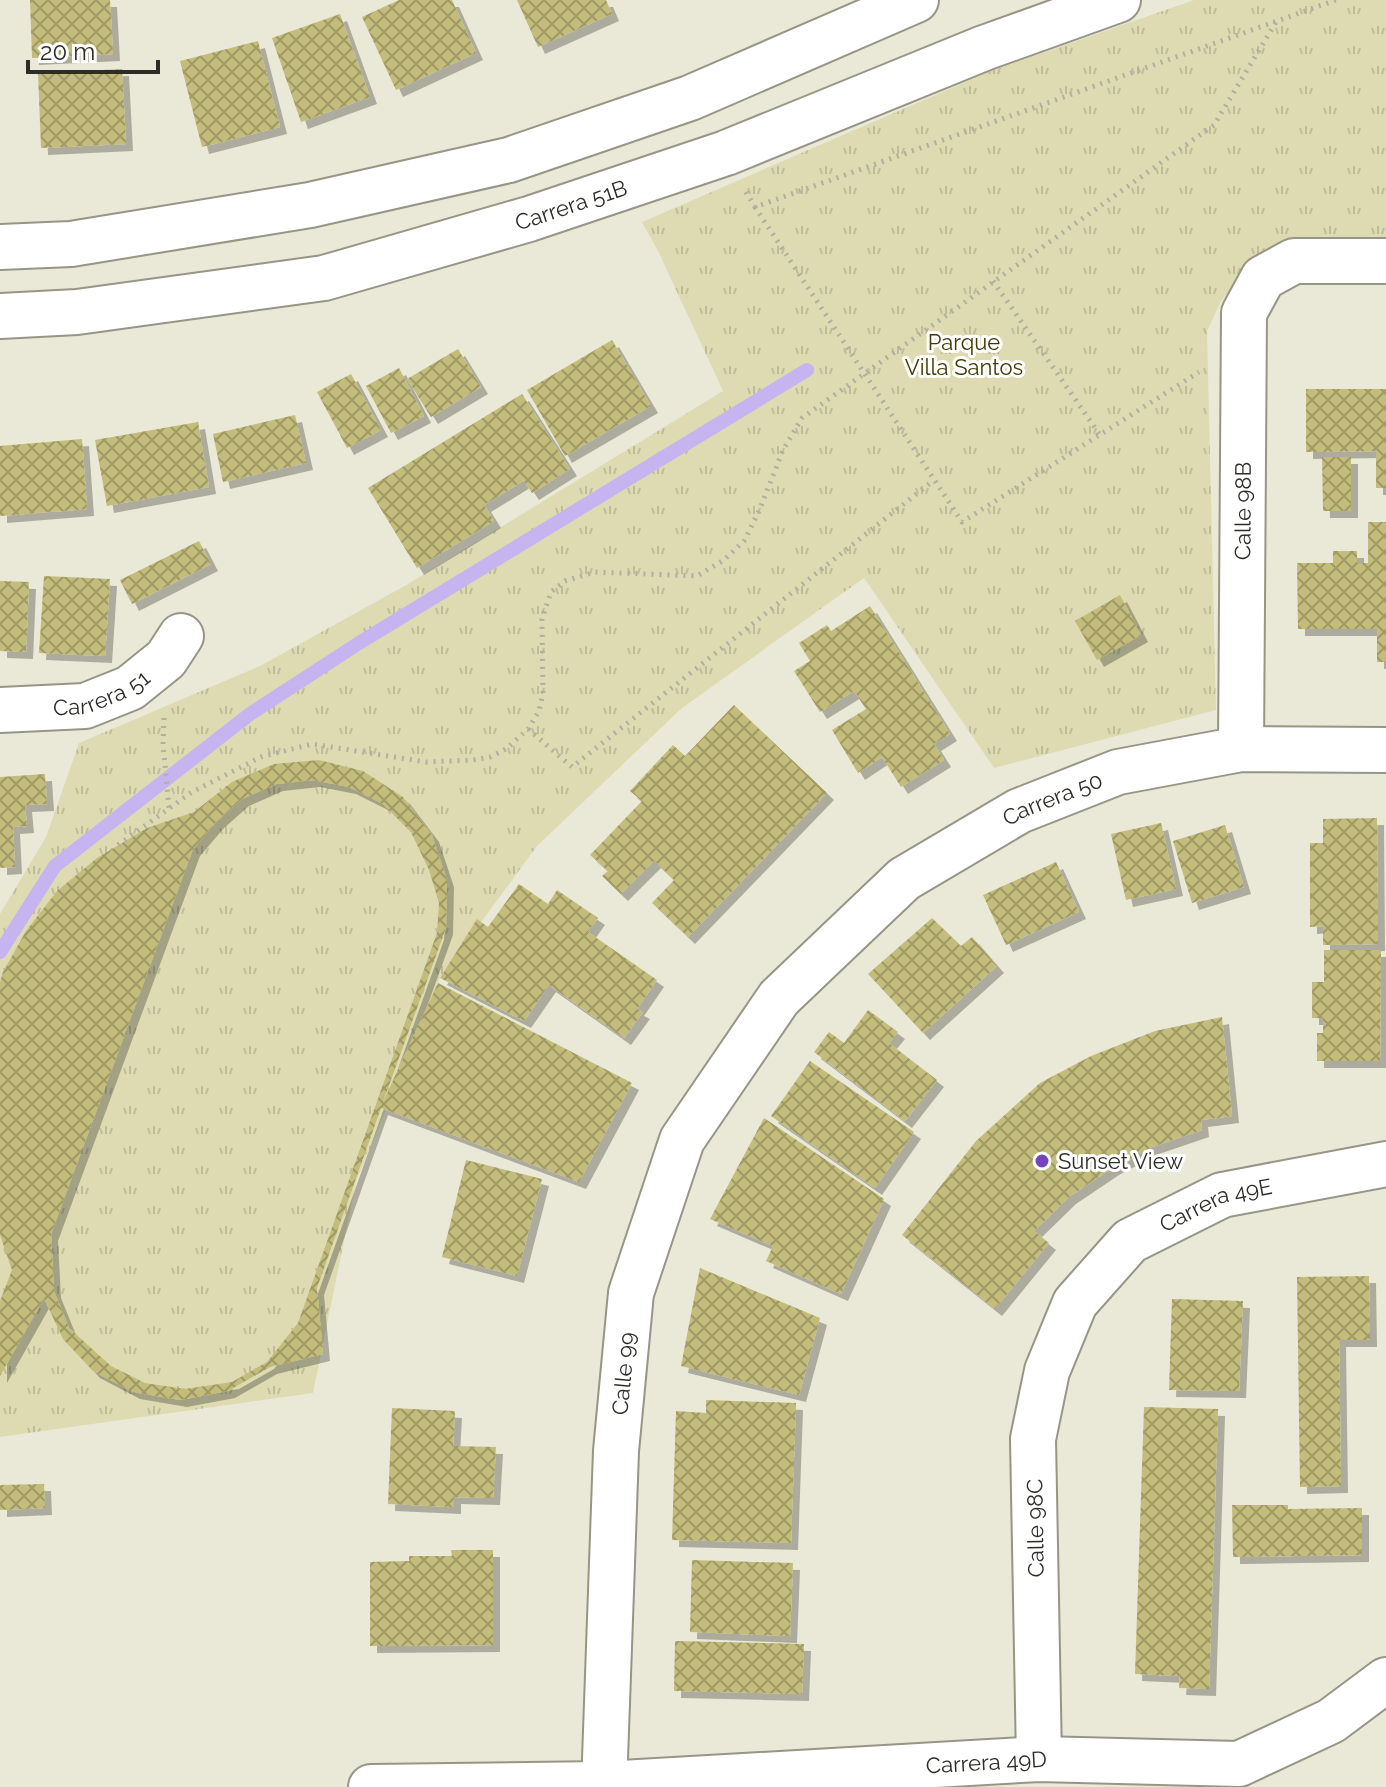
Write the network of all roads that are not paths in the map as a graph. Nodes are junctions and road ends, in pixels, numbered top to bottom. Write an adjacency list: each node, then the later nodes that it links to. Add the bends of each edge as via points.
1 (916, 0): 3 (street, via 690,98 509,160 310,205 71,244)
2 (1118, 0): 5 (street, Carrera 51B, via 984,48 726,153 529,219 324,278 77,312)
3 (0, 247)
4 (1386, 261): 8 (street, Calle 98B, via 1294,261 1263,278 1244,313)
5 (0, 316)
6 (181, 636): 7 (street, Carrera 51, via 166,659 130,688 85,706)
7 (0, 710)
8 (1241, 749): 9 (street, Carrera 50); 10 (street, Carrera 50, via 1118,772 1019,811 904,879)
9 (1386, 750)
10 (779, 998): 15 (street, Calle 99, via 682,1140 631,1293 616,1451)
11 (1386, 1164): 12 (street, Carrera 49E, via 1222,1195 1130,1241)
12 (1075, 1303): 14 (street, Calle 98C, via 1047,1371 1033,1439)
13 (1386, 1680): 14 (street, Carrera 49D, via 1331,1721 1239,1764)
14 (1039, 1759): 15 (street, Carrera 49D)
15 (604, 1786): 16 (street, Carrera 49D)
16 (371, 1787)

